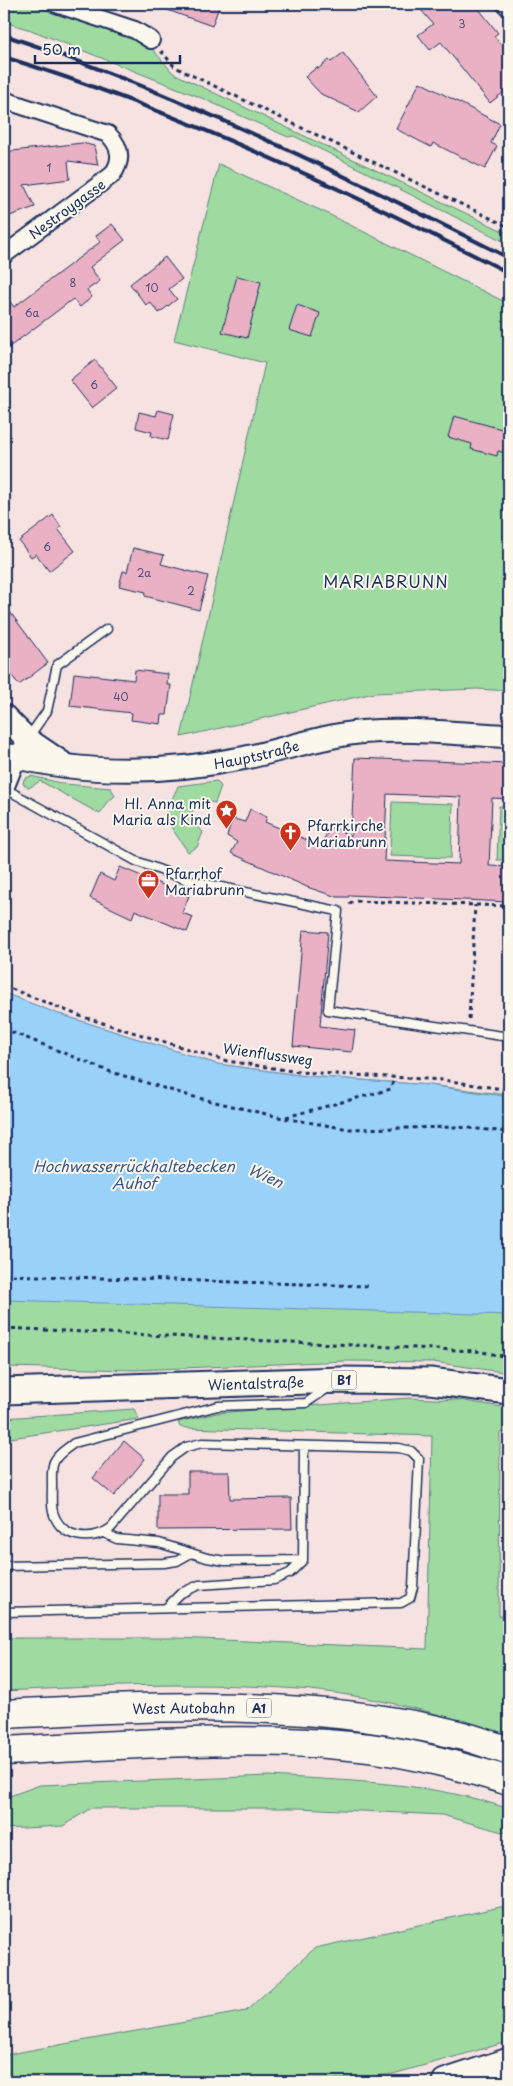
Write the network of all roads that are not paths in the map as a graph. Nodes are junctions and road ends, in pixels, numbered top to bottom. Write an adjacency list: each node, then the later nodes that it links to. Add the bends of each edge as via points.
1 (56, 4): 4 (street, via 135,30)
2 (506, 4): 3 (street)
3 (509, 8)
4 (151, 40)
5 (4, 100): 6 (street, Nestroygasse, via 108,134 116,142 120,156 119,166 112,176)
6 (4, 255)
7 (107, 629): 10 (lane, via 57,665 47,711)
8 (4, 716): 10 (main road)
9 (509, 736): 10 (main road, Hauptstraße, via 363,732 316,739 246,758 176,769 131,771 73,768)
10 (16, 750): 11 (street)
11 (4, 789): 12 (lane, via 136,861 186,880 338,911 328,1010)
12 (509, 1037)
13 (342, 1380): 14 (main road, Wientalstraße / B1); 15 (main road, Wientalstraße / B1, via 430,1381); 17 (lane, via 306,1403 218,1406 74,1443 54,1462 53,1513 67,1532 80,1537)
14 (4, 1391)
15 (509, 1391)
16 (304, 1446): 17 (lane, via 202,1443 186,1447 172,1457); 19 (lane); 21 (lane, via 399,1448 411,1451 419,1459 410,1598 401,1603)
17 (104, 1533): 18 (lane, via 116,1539 159,1543)
18 (191, 1553): 19 (lane, via 224,1561); 20 (lane, via 178,1561 164,1563)
19 (303, 1560): 21 (lane, via 290,1573 274,1580 188,1588)
20 (4, 1566)
21 (166, 1608): 22 (lane)
22 (4, 1612)
23 (4, 1714): 25 (highway, West Autobahn / A1, via 116,1708 267,1708 376,1718 460,1735)
24 (4, 1751): 26 (highway, via 120,1745 276,1743 369,1748 450,1763)
25 (509, 1751)
26 (509, 1781)
27 (509, 2061): 28 (main road)
28 (445, 2082)

